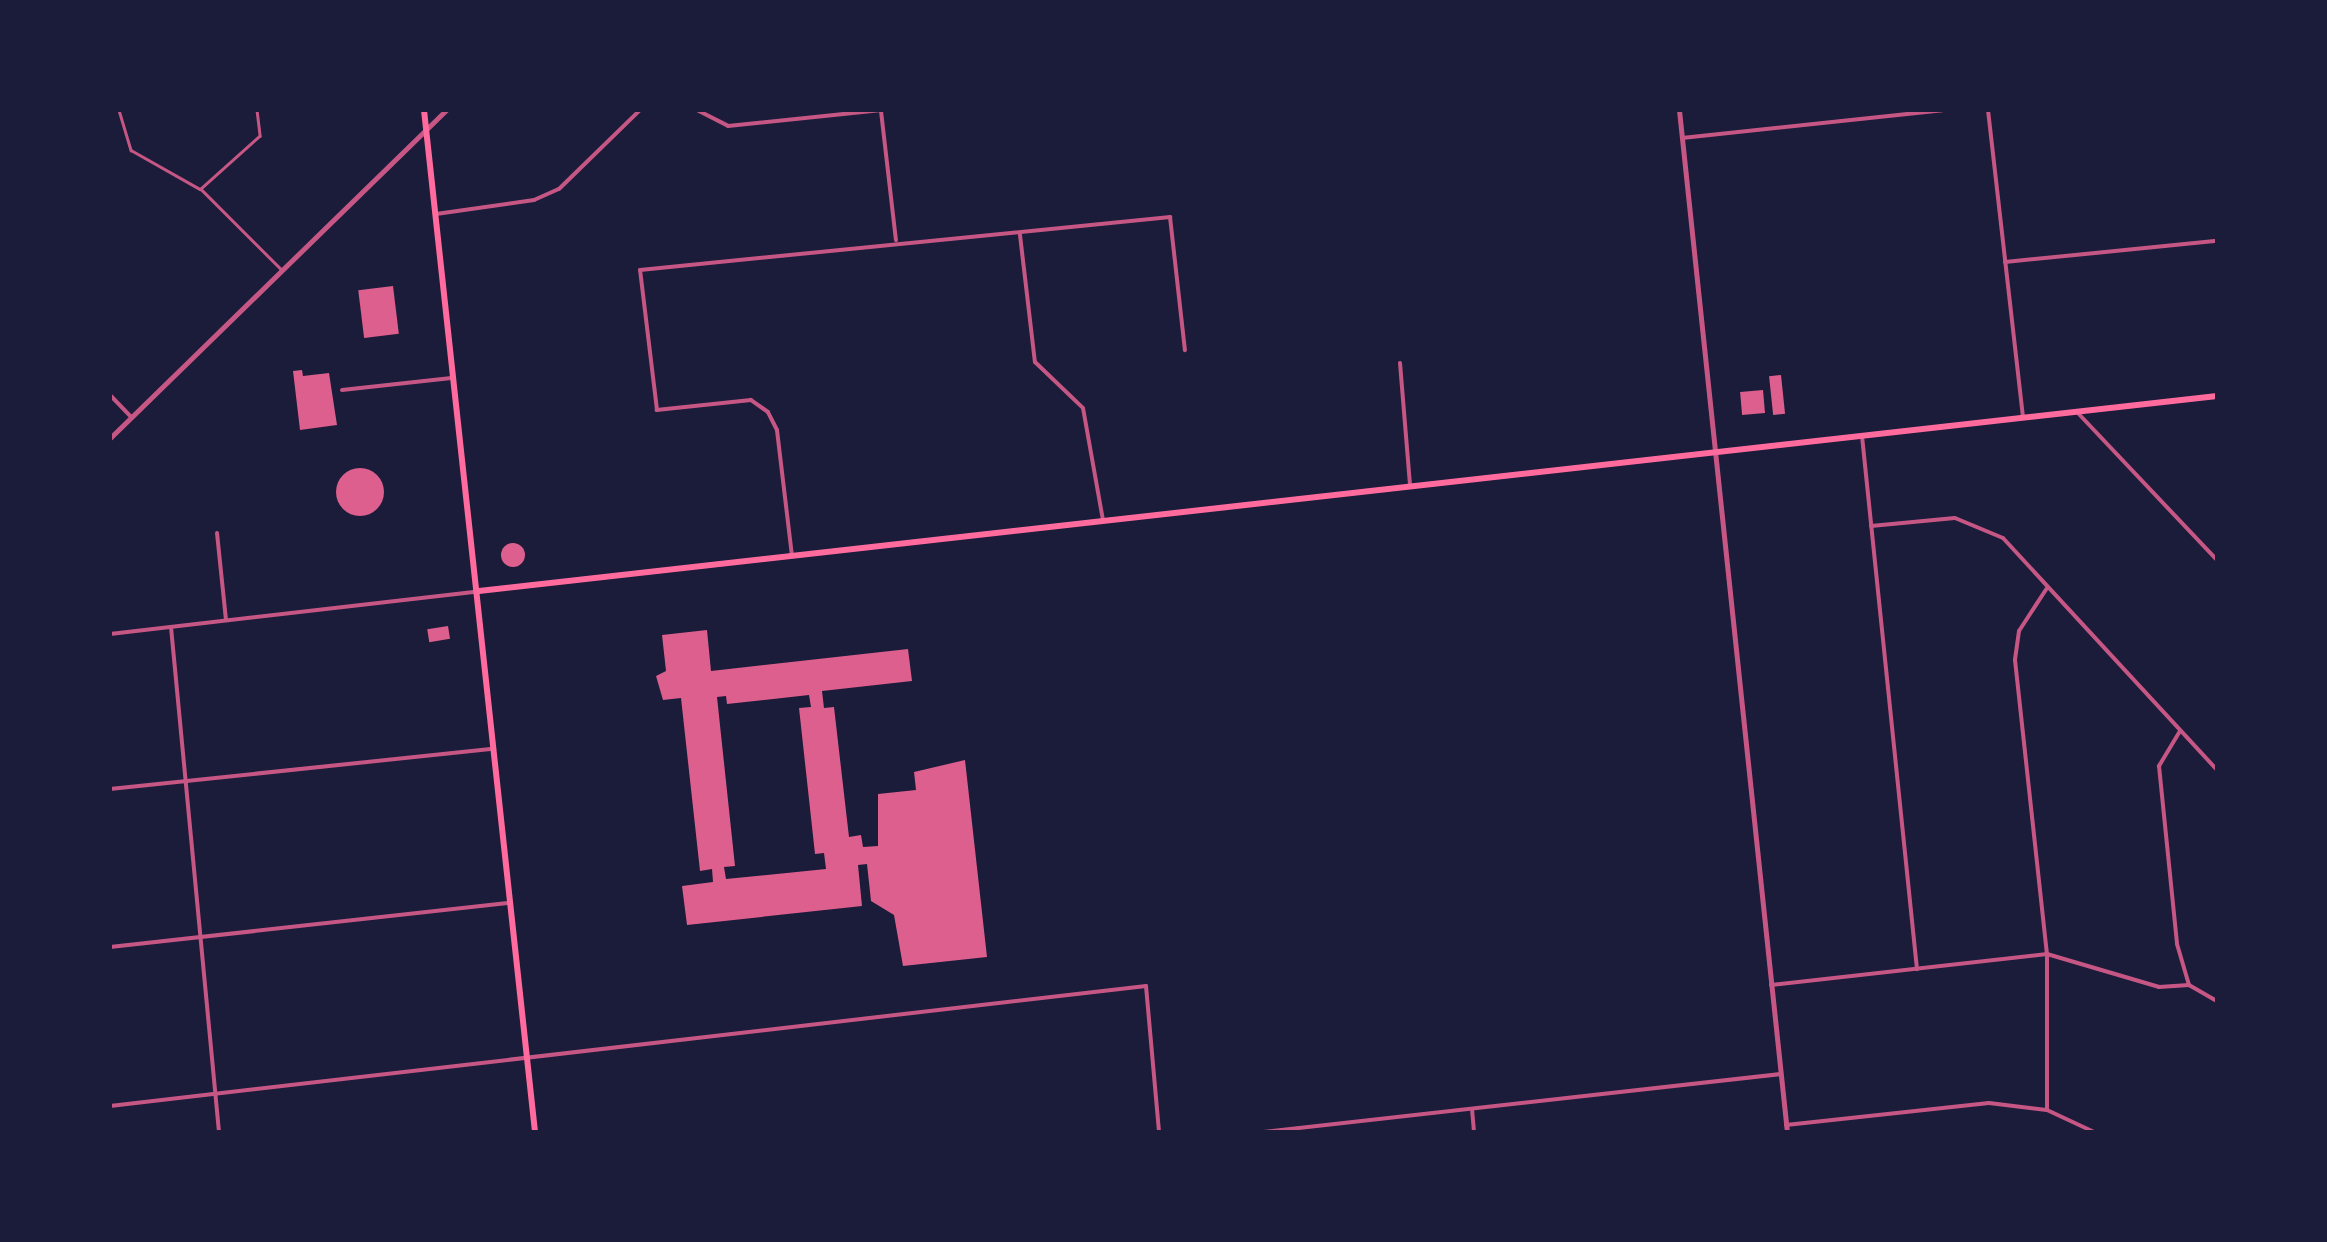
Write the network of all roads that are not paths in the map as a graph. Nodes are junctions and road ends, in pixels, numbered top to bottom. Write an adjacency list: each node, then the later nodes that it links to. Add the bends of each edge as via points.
1 (119, 110): 13 (lane, via 131,150)
2 (257, 110): 13 (lane, via 260,136)
3 (424, 110): 11 (main road)
4 (446, 110): 11 (street)
5 (640, 110): 14 (street, via 558,189 534,200)
6 (697, 110): 7 (street, via 728,126)
7 (882, 110): 16 (street)
8 (1679, 110): 12 (street)
9 (1942, 110): 12 (street)
10 (1988, 110): 18 (street)
11 (426, 130): 14 (main road); 19 (street)
12 (1682, 138): 31 (street)
13 (201, 190): 19 (lane)
14 (436, 214): 22 (main road)
15 (1020, 234): 16 (street); 20 (street, via 1170,218); 33 (street, via 1035,362 1083,408)
16 (896, 240): 36 (street, via 640,270 656,410 751,400 778,430)
17 (2217, 241): 18 (street)
18 (2006, 262): 28 (street)
19 (282, 271): 27 (street)
20 (1185, 350)
21 (1400, 363): 32 (street)
22 (455, 378): 23 (street); 39 (main road)
23 (342, 390)
24 (110, 395): 27 (street)
25 (2217, 396): 26 (main road)
26 (2076, 411): 28 (main road); 37 (street)
27 (132, 417): 30 (street)
28 (2024, 417): 29 (main road)
29 (1862, 434): 31 (main road); 34 (street)
30 (110, 438)
31 (1719, 448): 32 (main road); 53 (street)
32 (1410, 485): 33 (main road)
33 (1103, 520): 36 (main road)
34 (1871, 526): 38 (street, via 1955,518 1980,526 2003,538); 52 (street)
35 (217, 533): 40 (street)
36 (792, 556): 39 (main road)
37 (2217, 560)
38 (2047, 588): 43 (street); 51 (street, via 2020,630 2015,660)
39 (479, 591): 40 (street); 44 (main road)
40 (226, 620): 41 (street)
41 (171, 627): 42 (street); 46 (street)
42 (110, 634)
43 (2180, 731): 45 (street); 54 (street, via 2159,766 2178,944)
44 (496, 749): 46 (street); 48 (main road)
45 (2217, 770)
46 (185, 781): 47 (street); 49 (street)
47 (110, 789)
48 (513, 903): 49 (street); 56 (main road)
49 (200, 937): 50 (street); 58 (street)
50 (110, 947)
51 (2047, 954): 52 (street); 54 (street, via 2159,987); 61 (street)
52 (1916, 969): 53 (street)
53 (1771, 985): 57 (street)
54 (2189, 985): 55 (street)
55 (2217, 1001)
56 (528, 1057): 58 (street); 64 (main road); 65 (street, via 1146,986)
57 (1781, 1074): 60 (street); 62 (street)
58 (215, 1093): 59 (street); 63 (street)
59 (110, 1106)
60 (1472, 1109): 66 (street); 67 (street)
61 (2048, 1110): 62 (street, via 1989,1103); 68 (street)
62 (1787, 1129)
63 (220, 1132)
64 (536, 1132)
65 (1160, 1132)
66 (1264, 1132)
67 (1474, 1132)
68 (2094, 1132)

